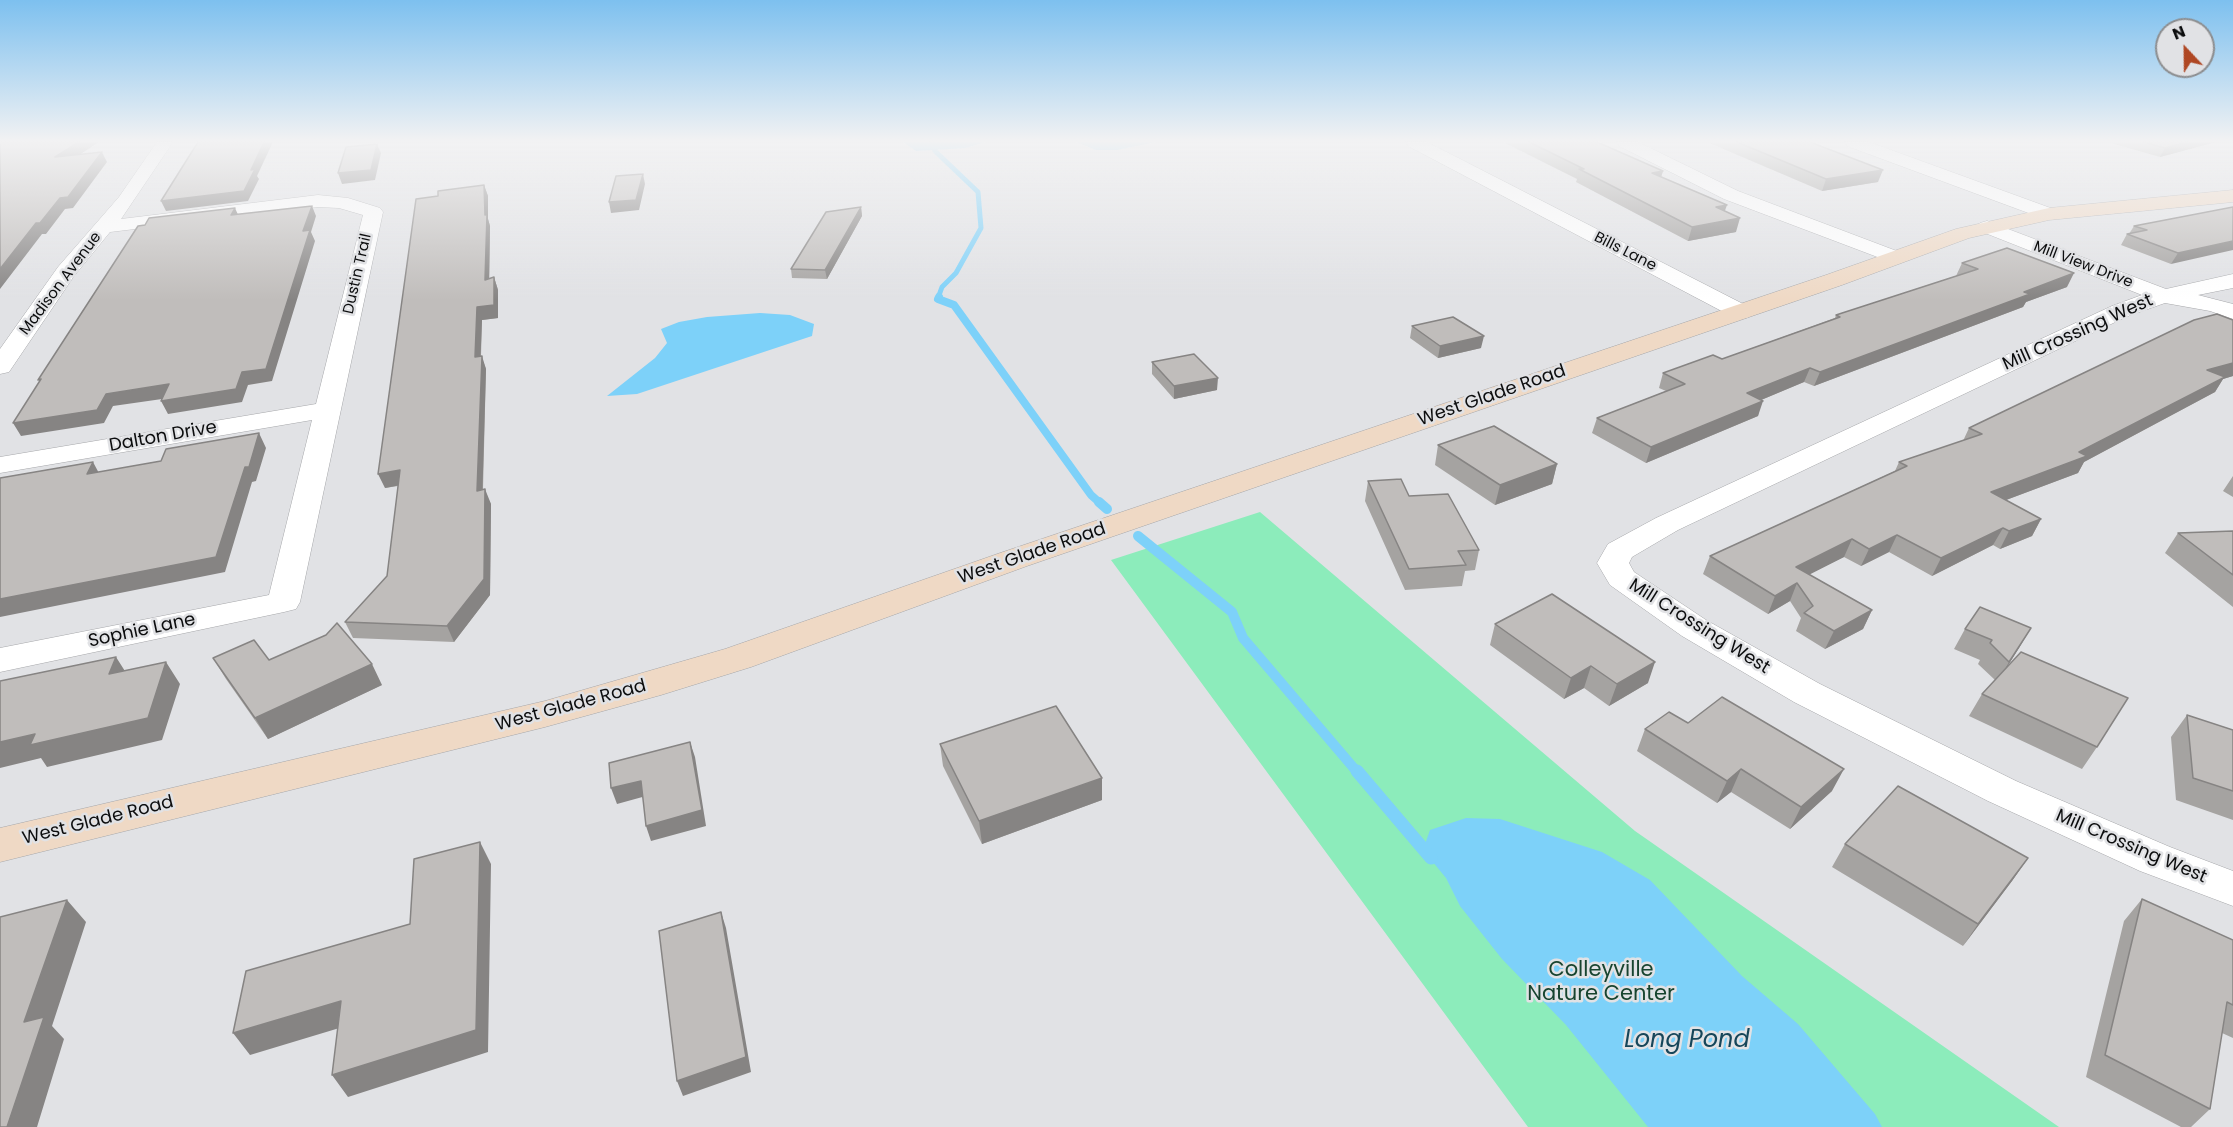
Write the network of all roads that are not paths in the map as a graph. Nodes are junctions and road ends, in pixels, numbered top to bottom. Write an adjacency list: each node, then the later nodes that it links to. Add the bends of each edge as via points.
1 (130, 195): 11 (street, Madison Avenue)
2 (1515, 195): 17 (street, Bills Lane)
3 (1730, 195): 9 (street)
4 (1770, 195): 7 (street)
5 (1996, 195): 8 (street)
6 (2233, 196): 8 (main road, West Glade Road)
7 (1814, 212): 9 (street); 13 (street)
8 (2049, 214): 10 (main road, West Glade Road)
9 (1791, 219): 13 (street)
10 (2019, 220): 12 (main road, West Glade Road); 15 (street, Mill View Drive)
11 (104, 227): 18 (street, Madison Avenue, via 66,272); 19 (street, Dustin Trail, via 318,201 341,202 373,212)
12 (1987, 227): 13 (main road, West Glade Road); 15 (street, Mill View Drive)
13 (1908, 252): 17 (main road, West Glade Road)
14 (2233, 281): 15 (street)
15 (2180, 292): 16 (street, Mill View Drive); 16 (street, Mill View Drive); 24 (street, Mill Crossing West, via 2120,311 1667,524 1620,551 1613,563 1622,578 1694,628 1807,693 2002,791)
16 (2224, 309)
17 (1741, 312): 23 (main road, West Glade Road, via 648,686)
18 (0, 368)
19 (326, 410): 20 (street, Dalton Drive); 21 (street, Dustin Trail)
20 (0, 465)
21 (284, 602): 22 (street, Sophie Lane)
22 (0, 660)
23 (0, 845)
24 (2233, 889)

